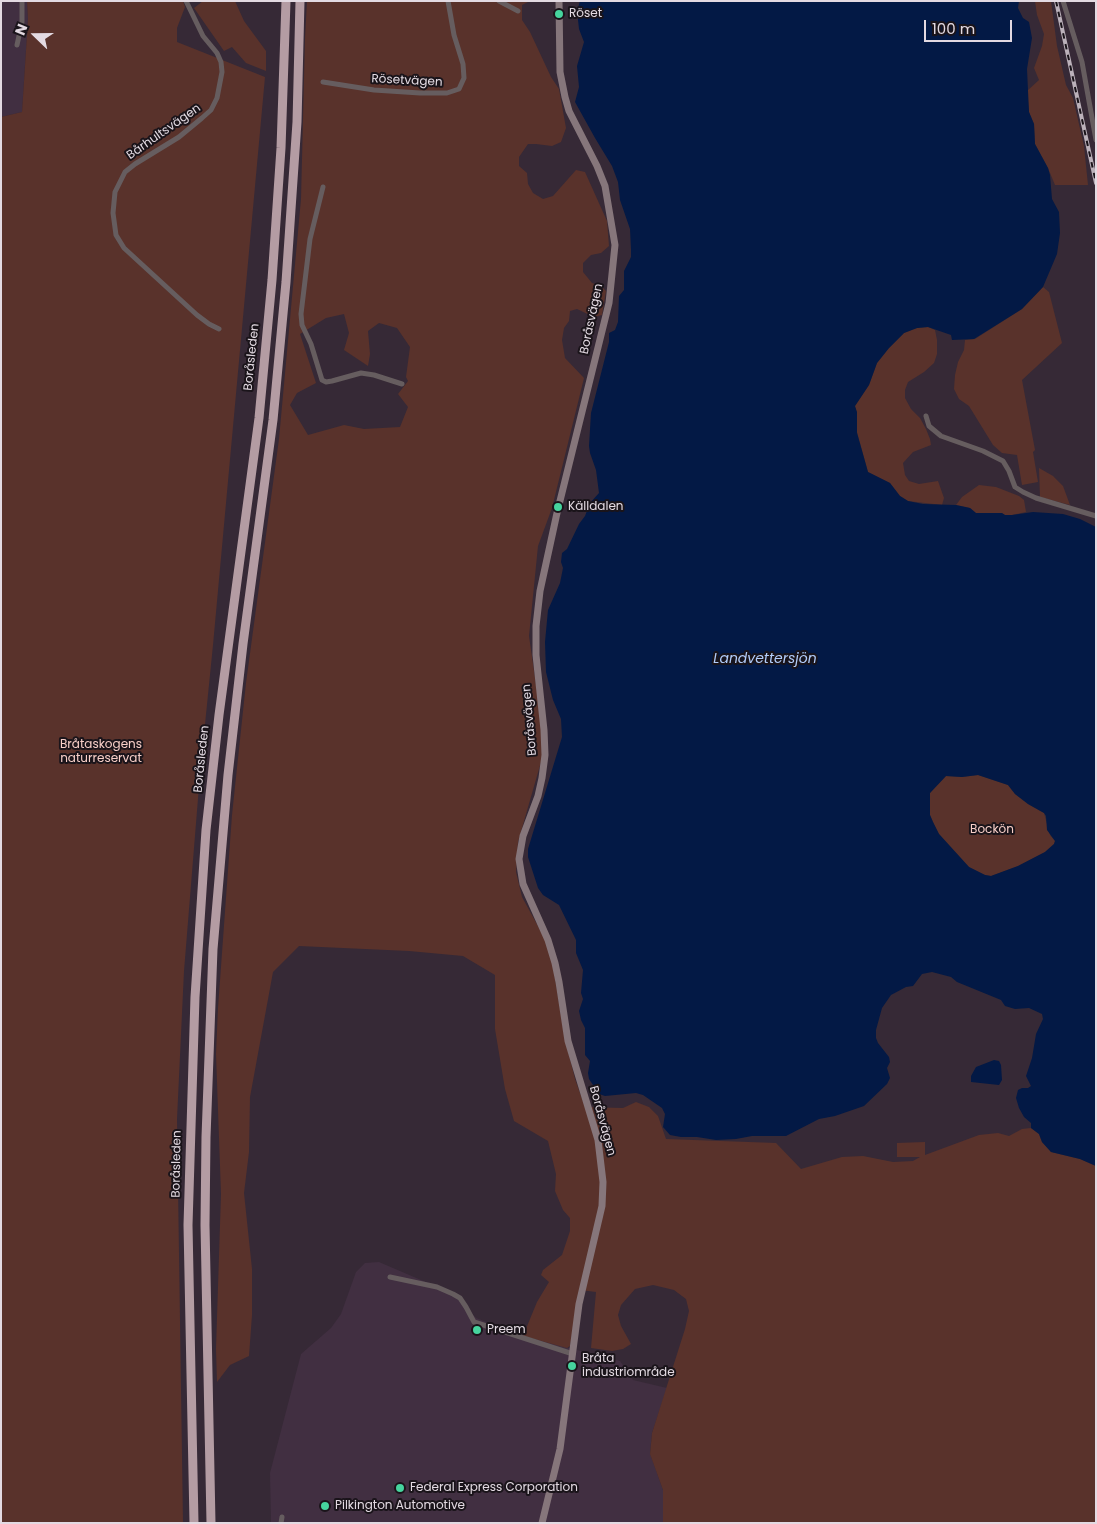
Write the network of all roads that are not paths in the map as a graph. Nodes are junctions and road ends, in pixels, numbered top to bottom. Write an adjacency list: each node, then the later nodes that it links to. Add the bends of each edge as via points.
1 (22, 1): 10 (street)
2 (186, 1): 14 (street, Bårhultsvägen, via 203,36 221,62 218,98 202,118 125,172 115,192 113,213 116,234 124,248 197,315)
3 (286, 1): 20 (highway, Boråsleden, via 272,280 259,418 206,830 194,997 188,1225)
4 (300, 1): 21 (highway, via 297,122 286,291 228,775 213,949 205,1225)
5 (448, 1): 11 (street, Rösetvägen, via 463,64 464,78 459,89 447,93 411,92)
6 (499, 1): 9 (street)
7 (559, 1): 19 (street, Boråsvägen, via 560,72 565,97 605,186 615,245 609,303 540,591 536,655 545,755 540,787 523,836 520,859 523,884 555,963 569,1046 598,1140 602,1165 602,1206 580,1298)
8 (1064, 1): 12 (street, via 1082,62)
9 (518, 12)
10 (17, 45)
11 (323, 82)
12 (1096, 140)
13 (323, 187): 15 (street, via 310,240 301,314 322,380 332,381 361,373)
14 (219, 329)
15 (402, 384)
16 (926, 416): 17 (street, via 929,426 940,436 1003,461 1015,487 1023,492)
17 (1096, 516)
18 (390, 1277): 19 (street, via 437,1287 460,1298 474,1322)
19 (573, 1354): 22 (street, Boråsvägen, via 560,1449)
20 (194, 1523)
21 (210, 1523)
22 (542, 1523)

